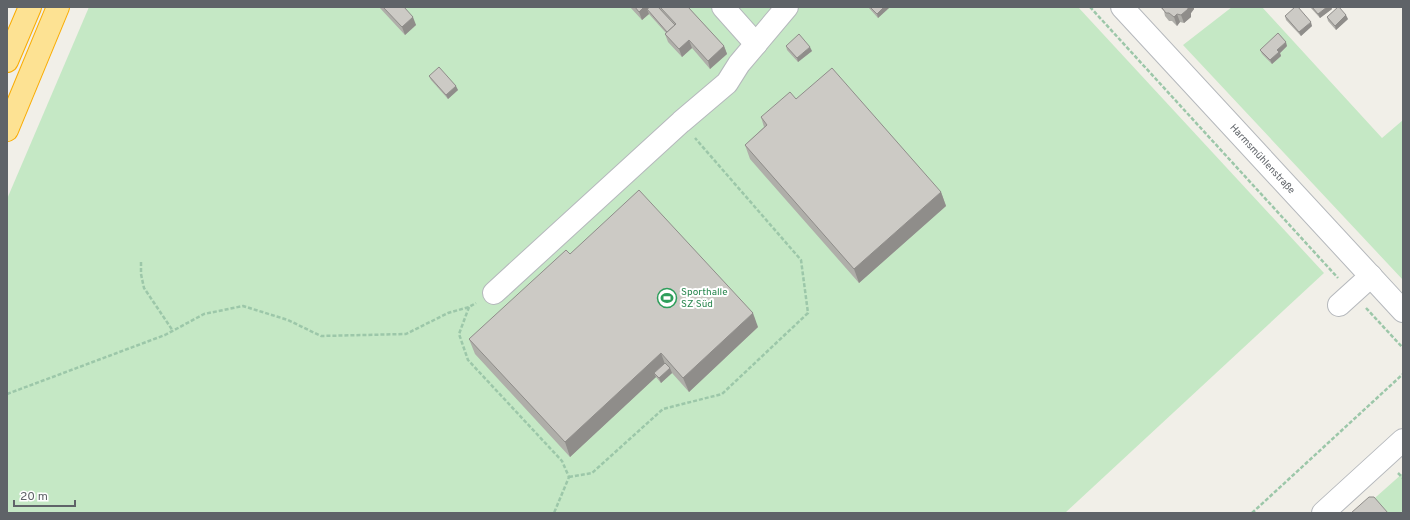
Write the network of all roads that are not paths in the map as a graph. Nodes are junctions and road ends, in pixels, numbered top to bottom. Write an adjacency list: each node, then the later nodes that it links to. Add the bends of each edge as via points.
1 (30, 7): 7 (highway)
2 (58, 7): 8 (highway)
3 (722, 7): 6 (street)
4 (787, 7): 6 (street)
5 (1122, 7): 9 (street, Harmsmühlenstraße)
6 (756, 44): 10 (street, via 727,83)
7 (7, 61)
8 (7, 130)
9 (1371, 276): 11 (street); 12 (street, Harmsmühlenstraße)
10 (494, 293)
11 (1346, 299)
12 (1403, 311)
13 (1403, 440): 14 (street)
14 (1323, 513)

